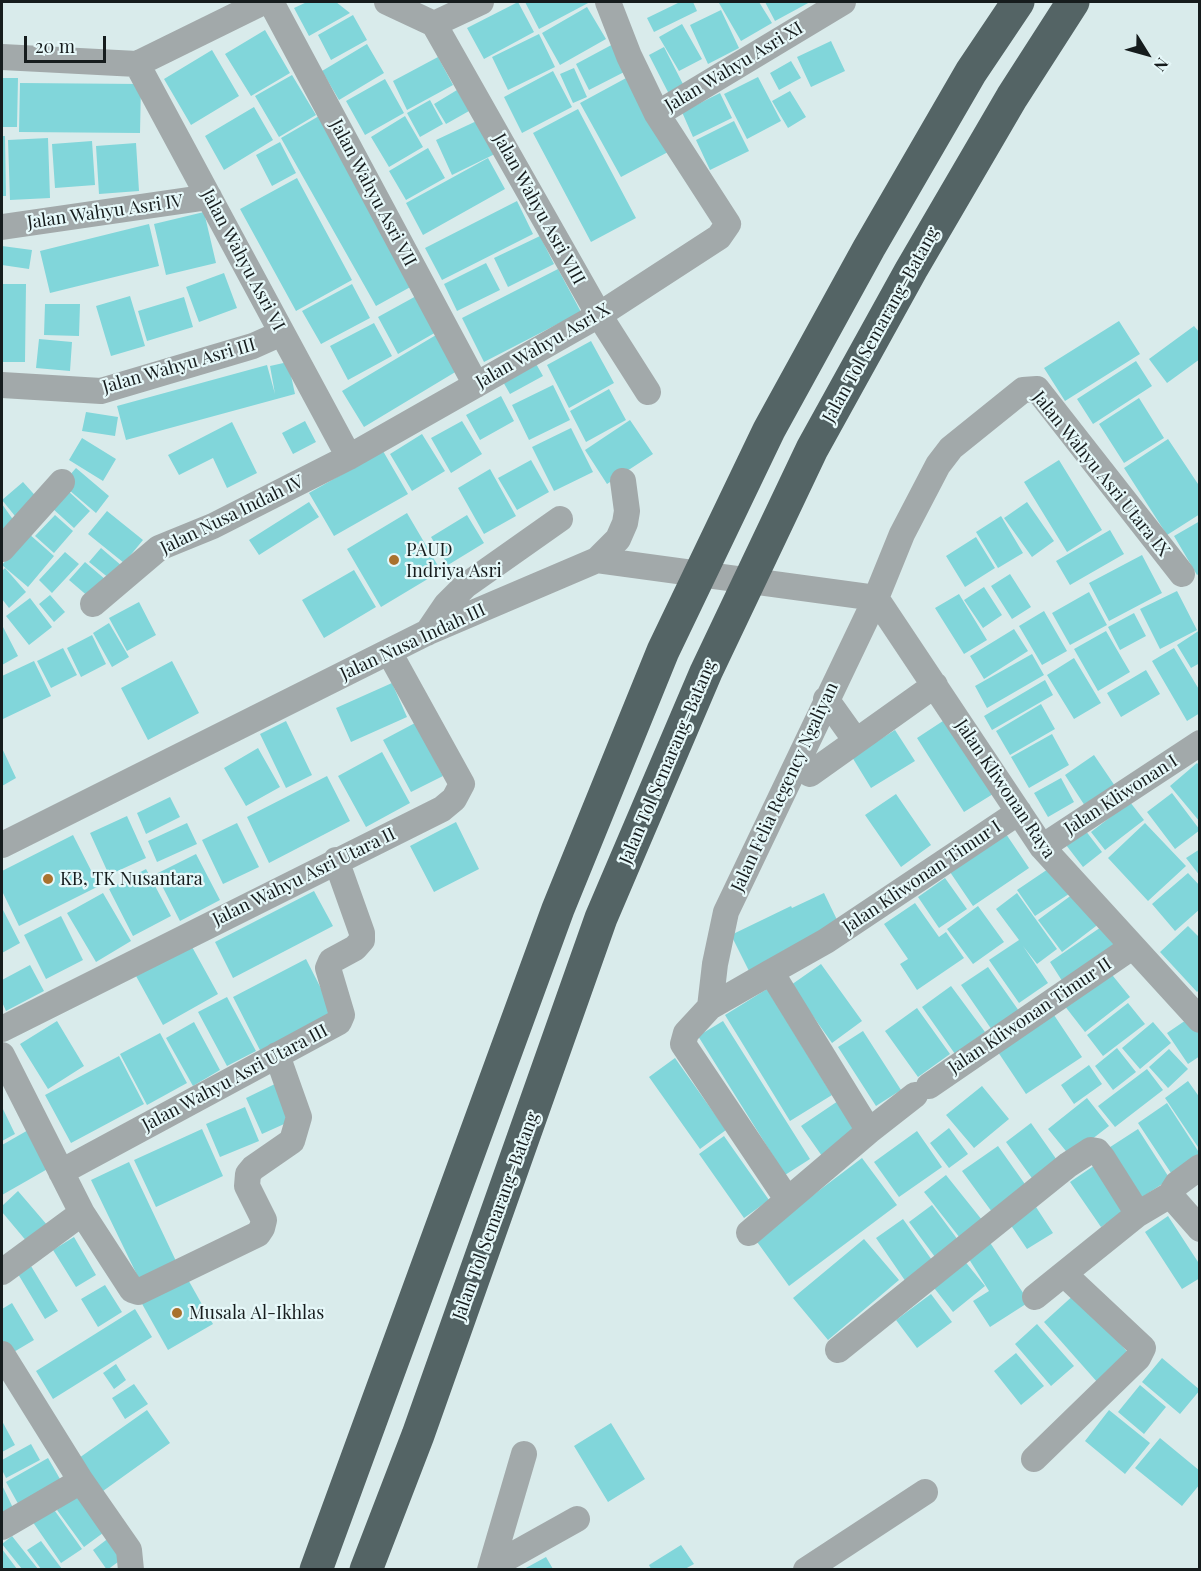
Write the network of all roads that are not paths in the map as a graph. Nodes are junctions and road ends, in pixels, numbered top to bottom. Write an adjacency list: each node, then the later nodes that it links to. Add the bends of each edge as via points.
1 (263, 2): 11 (street)
2 (271, 2): 18 (street, Jalan Wahyu Asri VII)
3 (387, 2): 9 (street)
4 (481, 2): 9 (street)
5 (608, 2): 12 (street)
6 (843, 2): 12 (street, Jalan Wahyu Asri XI)
7 (1018, 2): 69 (highway, via 971,72 769,430 663,651 558,909)
8 (1073, 2): 70 (highway, Jalan Tol Semarang–Batang, via 1012,97 911,270 818,439 706,672 601,918 418,1435)
9 (435, 24): 15 (street, Jalan Wahyu Asri VIII)
10 (2, 57): 11 (street)
11 (137, 64): 13 (street, Jalan Wahyu Asri VI)
12 (657, 114): 15 (street, Jalan Wahyu Asri X, via 728,224 720,237)
13 (209, 197): 14 (street, Jalan Wahyu Asri IV); 16 (street, Jalan Wahyu Asri VI)
14 (2, 227)
15 (599, 315): 18 (street, Jalan Wahyu Asri X); 19 (street, Jalan Wahyu Asri VIII)
16 (282, 333): 17 (street, Jalan Wahyu Asri III, via 253,346 101,391); 20 (street, Jalan Wahyu Asri VI)
17 (2, 385)
18 (476, 385): 20 (street, Jalan Wahyu Asri X)
19 (648, 392)
20 (349, 457): 28 (street, Jalan Nusa Indah IV, via 213,526 159,548)
21 (623, 481): 25 (street, via 625,523)
22 (62, 482): 24 (street)
23 (560, 519): 29 (street, via 465,586)
24 (2, 549)
25 (606, 562): 27 (street); 29 (street, Jalan Nusa Indah III)
26 (1182, 574): 27 (street, Jalan Wahyu Asri Utara IX, via 1037,390 1029,388 963,438 938,465)
27 (864, 597): 31 (street, Jalan Kliwonan Raya); 32 (street, Jalan Felia Regency Ngaliyan)
28 (93, 604)
29 (426, 633): 30 (street, Jalan Nusa Indah III)
30 (389, 652): 37 (street, Jalan Nusa Indah III); 39 (street, Jalan Wahyu Asri Utara II, via 462,784 454,799 442,809)
31 (935, 685): 33 (street); 36 (street, Jalan Kliwonan Raya)
32 (826, 699): 33 (street); 42 (street, Jalan Felia Regency Ngaliyan, via 726,912)
33 (856, 741): 35 (street)
34 (1200, 743): 38 (street, Jalan Kliwonan I)
35 (810, 774)
36 (1019, 812): 38 (street, Jalan Kliwonan Raya); 41 (street, Jalan Kliwonan Timur I, via 826,941)
37 (2, 845)
38 (1042, 847): 40 (street, Jalan Kliwonan Raya)
39 (336, 860): 44 (street, Jalan Wahyu Asri Utara II); 46 (street, Jalan Wahyu Asri Utara III, via 362,933 355,948 331,961 328,968 342,1015 339,1022)
40 (1132, 947): 43 (street, Jalan Kliwonan Raya); 47 (street, Jalan Kliwonan Timur II, via 922,1090)
41 (771, 972): 42 (street); 47 (street)
42 (710, 1007): 51 (street, via 686,1033 683,1044)
43 (1200, 1020)
44 (2, 1029)
45 (2, 1055): 49 (street)
46 (277, 1055): 49 (street, Jalan Wahyu Asri Utara III); 52 (street, via 299,1117 292,1141 248,1174 247,1186 264,1220 258,1234 141,1291 132,1290)
47 (869, 1131): 51 (street)
48 (1200, 1167): 50 (street)
49 (61, 1172): 52 (street)
50 (1170, 1195): 53 (street); 54 (street)
51 (787, 1198): 55 (street)
52 (82, 1213): 56 (street)
53 (1138, 1214): 57 (street); 59 (street, via 1102,1157 1091,1150)
54 (1200, 1229)
55 (749, 1233)
56 (2, 1272)
57 (1064, 1274): 58 (street); 62 (street, via 1143,1348 1138,1358)
58 (1035, 1297)
59 (838, 1350)
60 (2, 1354): 63 (street)
61 (524, 1454): 67 (street)
62 (1034, 1459)
63 (81, 1481): 66 (street); 68 (street, via 129,1550)
64 (925, 1492): 71 (street)
65 (578, 1519): 67 (street)
66 (2, 1527)
67 (491, 1568)
68 (131, 1569)
69 (316, 1569)
70 (366, 1569)
71 (806, 1569)

